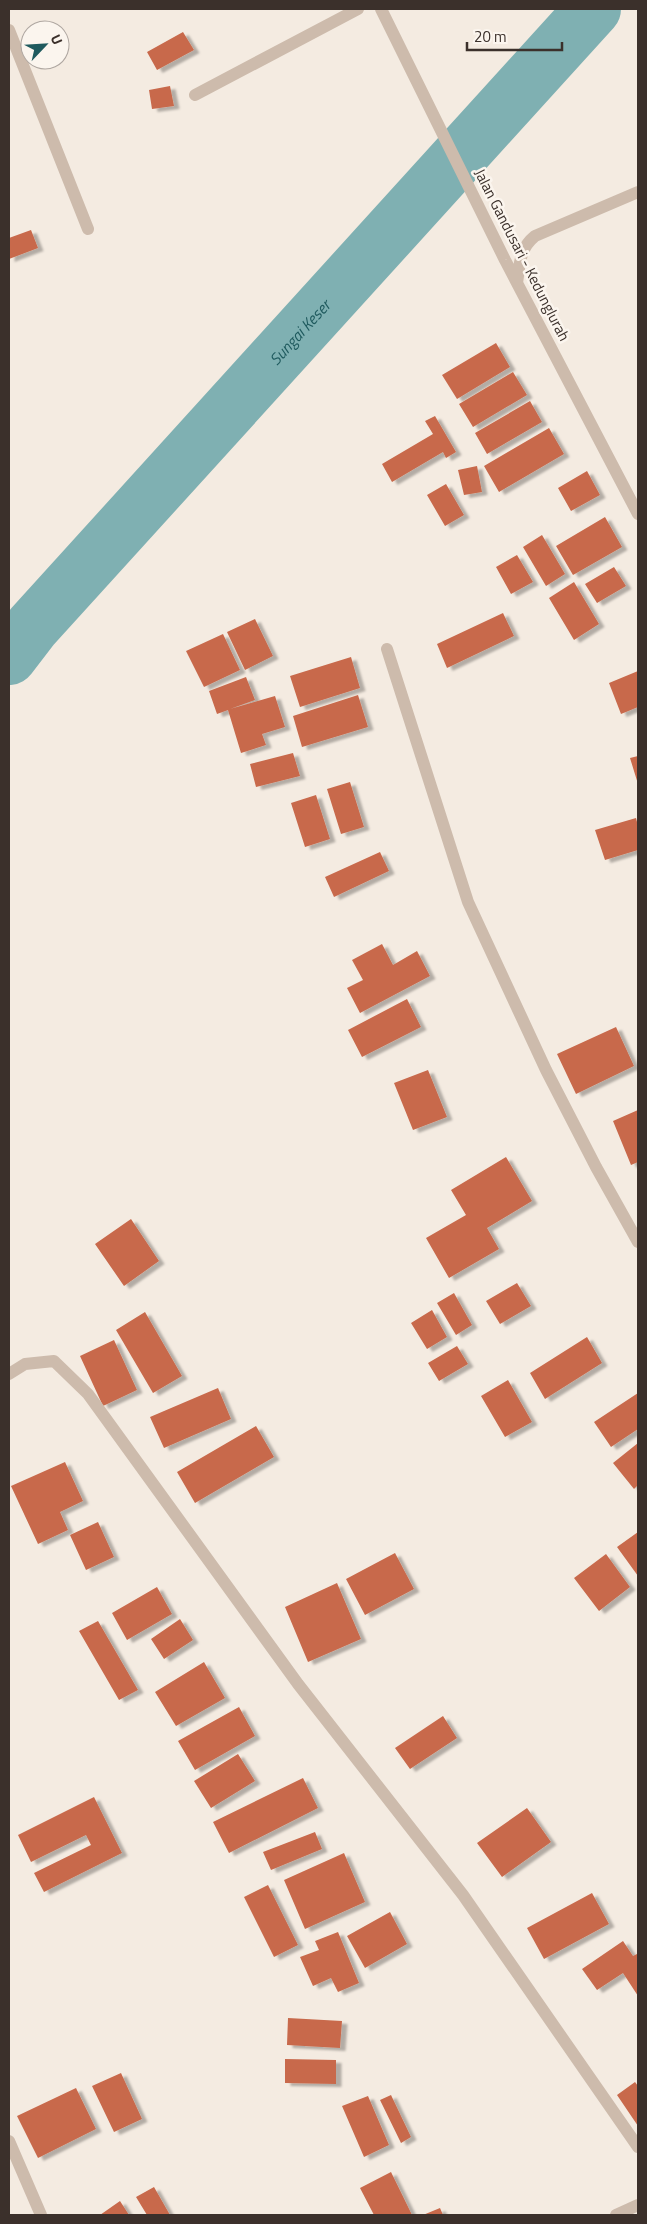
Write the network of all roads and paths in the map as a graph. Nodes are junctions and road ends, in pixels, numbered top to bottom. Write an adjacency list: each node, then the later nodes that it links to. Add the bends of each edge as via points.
1 (358, 9): 4 (street)
2 (381, 9): 7 (street, Jalan Gandusari - Kedunglurah)
3 (9, 30): 6 (street)
4 (195, 94)
5 (638, 192): 7 (street, via 535,236 522,251)
6 (88, 229)
7 (517, 283): 8 (street, Jalan Gandusari - Kedunglurah)
8 (638, 514)
9 (387, 649): 10 (street, via 468,902 546,1070)
10 (638, 1242)
11 (9, 1374): 13 (street, via 24,1364 54,1361 88,1394 298,1684 463,1895)
12 (9, 2141): 15 (street)
13 (638, 2147)
14 (638, 2205): 16 (street)
15 (41, 2215)
16 (616, 2215)

